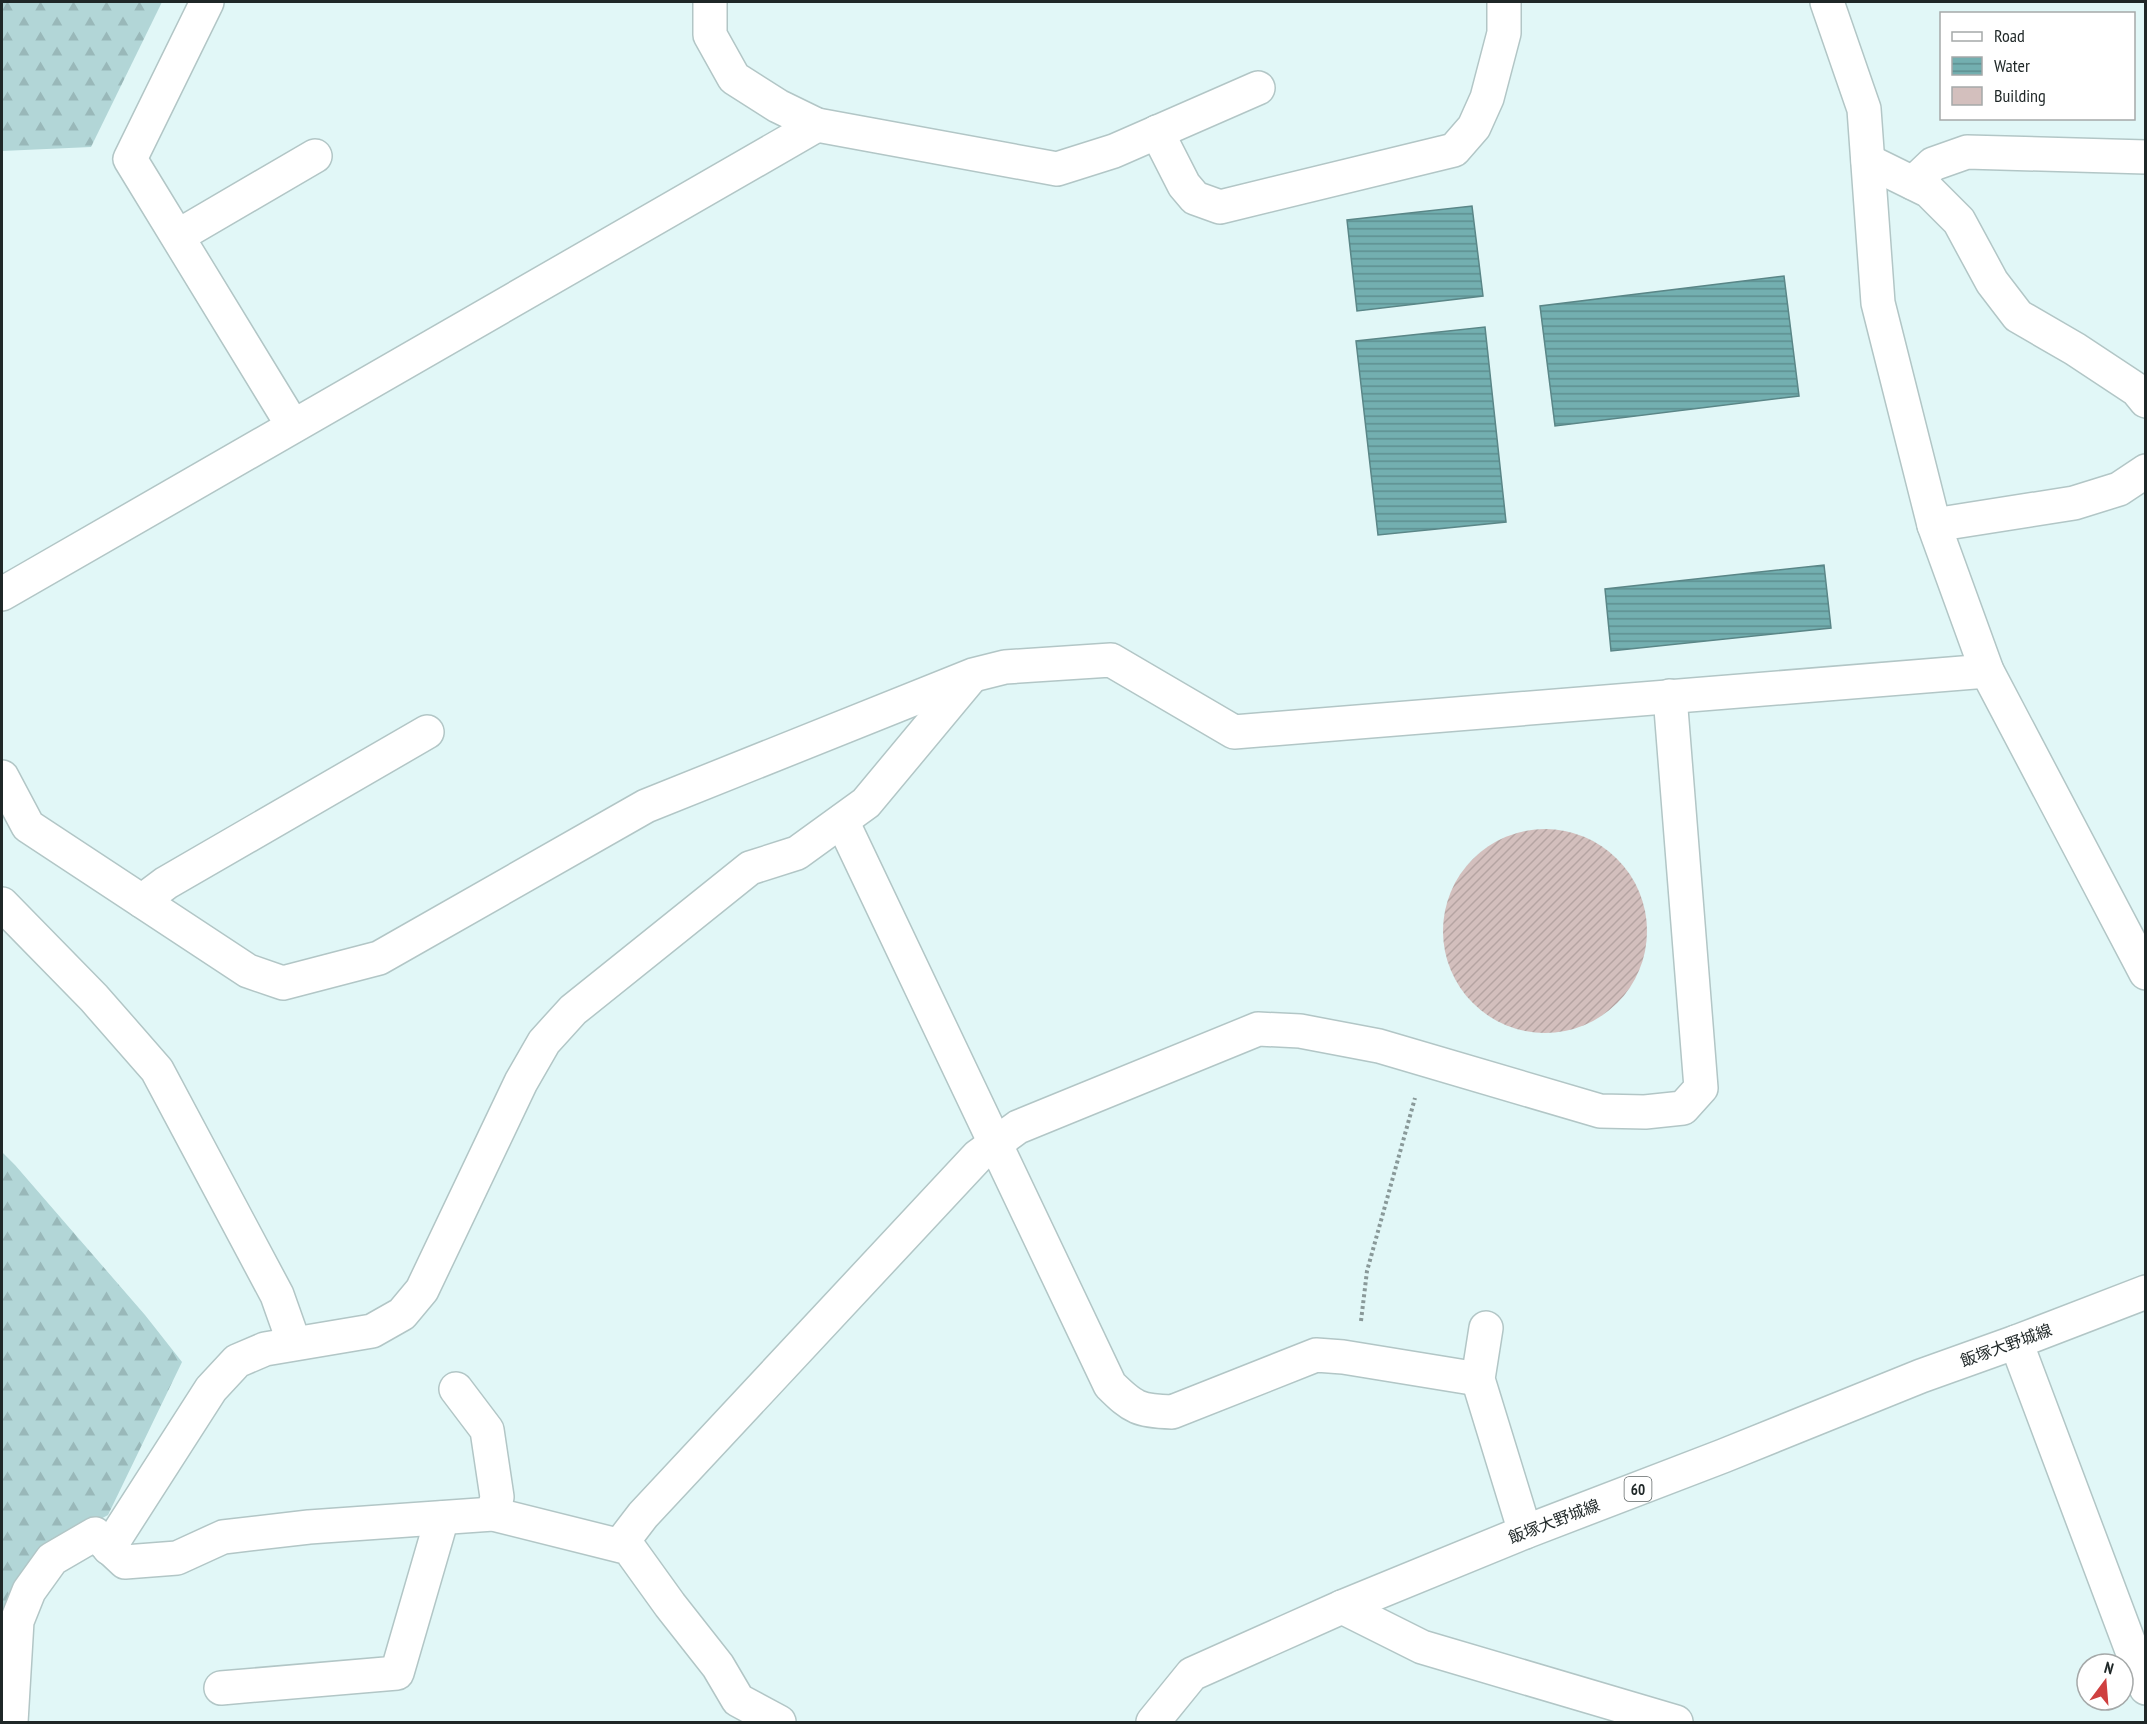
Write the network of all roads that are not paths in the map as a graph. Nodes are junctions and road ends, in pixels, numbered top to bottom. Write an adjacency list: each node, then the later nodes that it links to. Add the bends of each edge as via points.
1 (207, 2): 12 (street, via 130,159)
2 (710, 2): 6 (street, via 710,35 734,78)
3 (1504, 2): 7 (street, via 1504,33 1487,98 1474,127 1454,150 1220,207 1195,198)
4 (1827, 2): 10 (street, via 1864,109)
5 (1258, 88): 7 (street)
6 (817, 125): 7 (street, via 1057,170 1114,152); 14 (street)
7 (1156, 132)
8 (315, 156): 12 (street)
9 (2145, 158): 11 (street, via 1967,152 1933,164)
10 (1868, 161): 11 (street); 16 (street, via 1878,303)
11 (1912, 183): 13 (street, via 1929,191 1959,221 1992,282 2018,316 2137,390)
12 (178, 236): 14 (street)
13 (2145, 401)
14 (293, 426): 17 (street)
15 (2145, 471): 16 (street, via 2120,489 2074,503)
16 (1934, 525): 18 (street)
17 (2, 594)
18 (1987, 671): 20 (street); 26 (street)
19 (974, 675): 20 (street, via 1005,667 1111,660 1234,732); 23 (street, via 866,803); 24 (street, via 646,806 379,958 283,983 248,971)
20 (1670, 696): 28 (street, via 1701,1088 1683,1108 1600,1111 1378,1046 1300,1031 1258,1029 1018,1127)
21 (427, 732): 24 (street, via 166,883)
22 (2, 777): 24 (street, via 28,826)
23 (842, 821): 28 (street); 32 (street, via 797,854 750,868 573,1010 544,1042 422,1290 402,1314 372,1331)
24 (142, 901)
25 (2, 904): 32 (street, via 94,998 157,1070 277,1294)
26 (2136, 938): 27 (street)
27 (2145, 973)
28 (995, 1142): 33 (street, via 1110,1385 1128,1404 1151,1412 1172,1412 1316,1355); 38 (street, via 970,1164 643,1515)
29 (2145, 1292): 31 (street, 飯塚大野城線 / 60)
30 (1486, 1328): 33 (street)
31 (2016, 1342): 37 (street, 飯塚大野城線 / 60); 42 (street)
32 (294, 1343): 39 (street, via 265,1349 237,1361 211,1389)
33 (1478, 1379): 37 (street)
34 (456, 1389): 35 (street, via 487,1430 497,1497)
35 (493, 1514): 36 (street); 38 (street)
36 (442, 1518): 39 (street, via 223,1537 177,1558 125,1562); 41 (street, via 397,1673)
37 (1525, 1532): 40 (street, 飯塚大野城線 / 60)
38 (620, 1545): 44 (street, via 629,1548 718,1666 738,1700)
39 (109, 1548): 43 (street, via 95,1534 52,1559 29,1590 17,1621)
40 (1342, 1607): 45 (street, 飯塚大野城線 / 60, via 1192,1674); 46 (street, via 1422,1647)
41 (221, 1688)
42 (2145, 1688)
43 (11, 1722)
44 (779, 1722)
45 (1153, 1722)
46 (1676, 1722)

